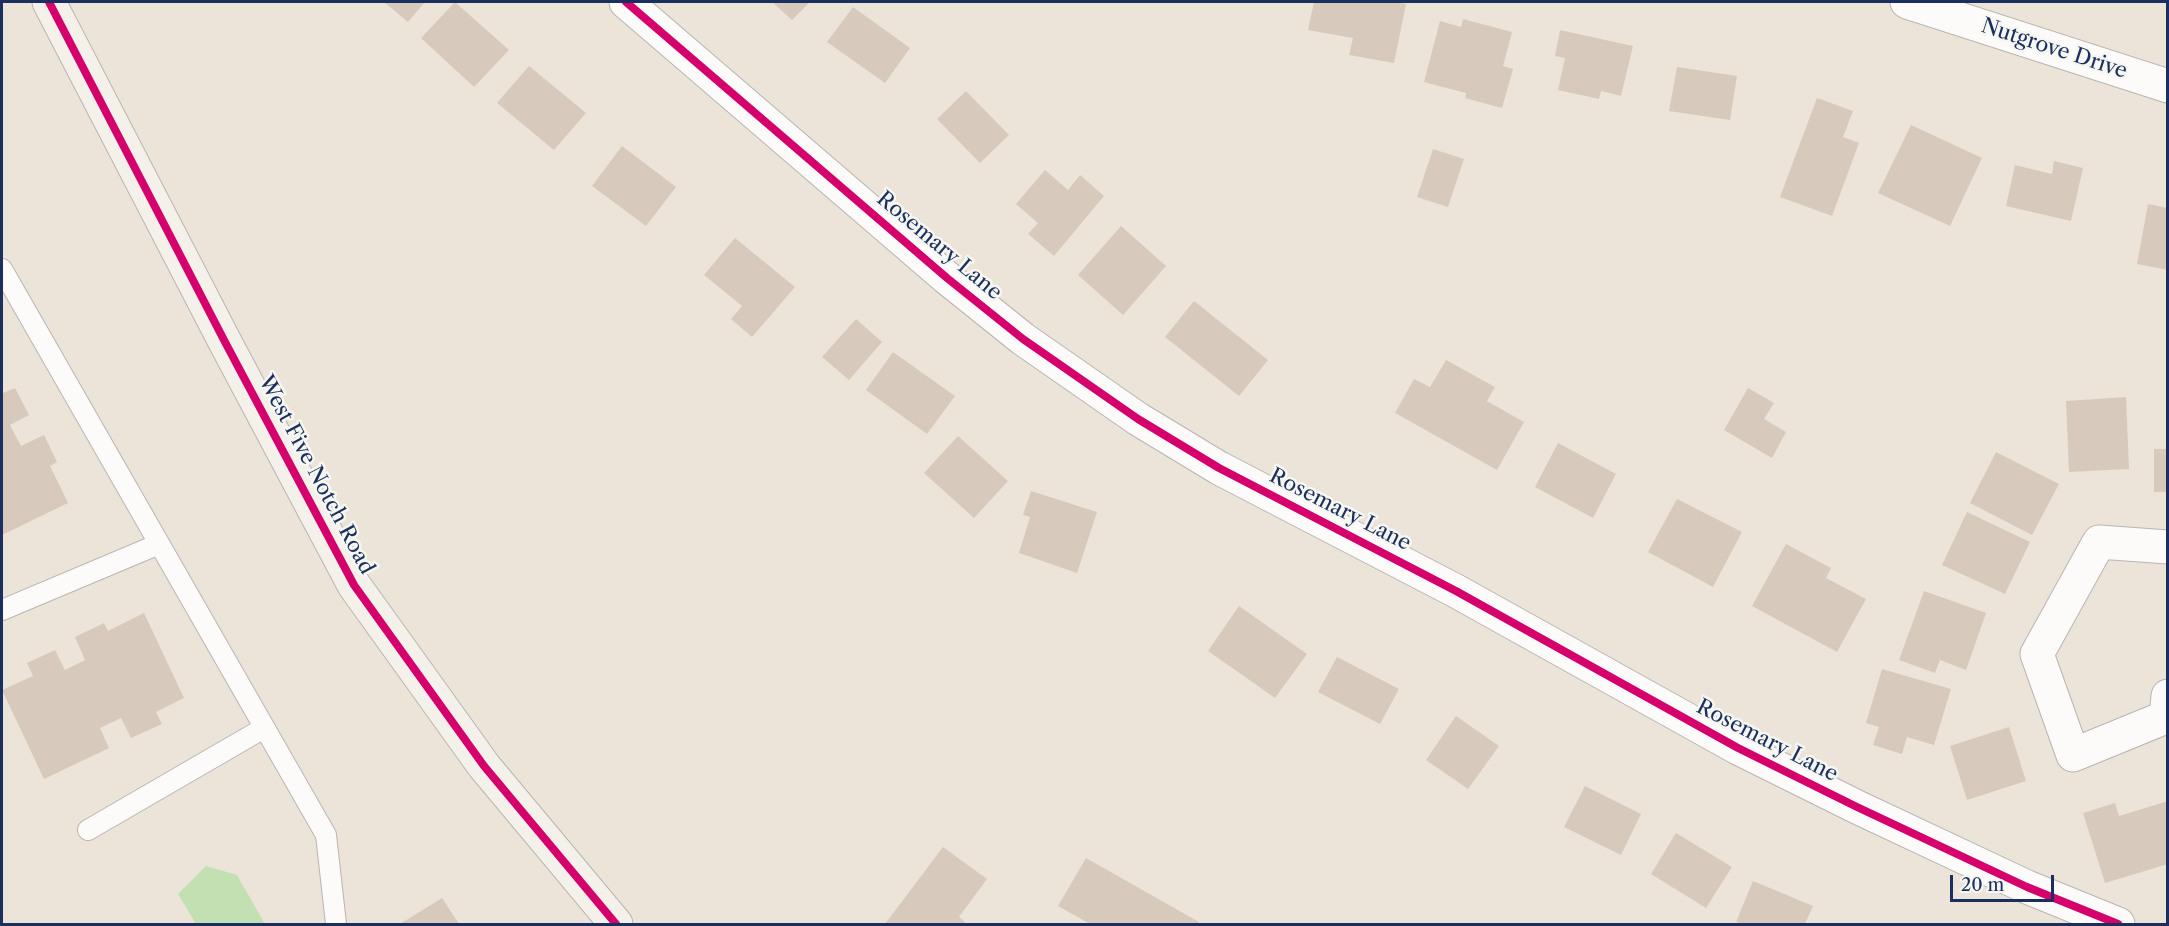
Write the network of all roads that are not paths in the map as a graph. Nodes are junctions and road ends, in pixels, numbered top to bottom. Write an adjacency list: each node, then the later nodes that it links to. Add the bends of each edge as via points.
1 (49, 2): 13 (street, West Five Notch Road, via 354,585 484,766)
2 (626, 2): 14 (street, Rosemary Lane, via 947,278 1023,339 1137,418 1219,468 1456,591 1738,748 2027,887)
3 (1907, 2): 4 (street, Nutgrove Drive)
4 (2168, 86)
5 (2, 269): 6 (lane)
6 (159, 544): 8 (lane); 10 (lane)
7 (2168, 547): 9 (street, via 2099,542 2037,654 2073,755 2166,717)
8 (2, 610)
9 (2168, 696)
10 (264, 728): 11 (lane); 12 (lane, via 326,835)
11 (88, 830)
12 (336, 924)
13 (616, 924)
14 (2118, 924)

